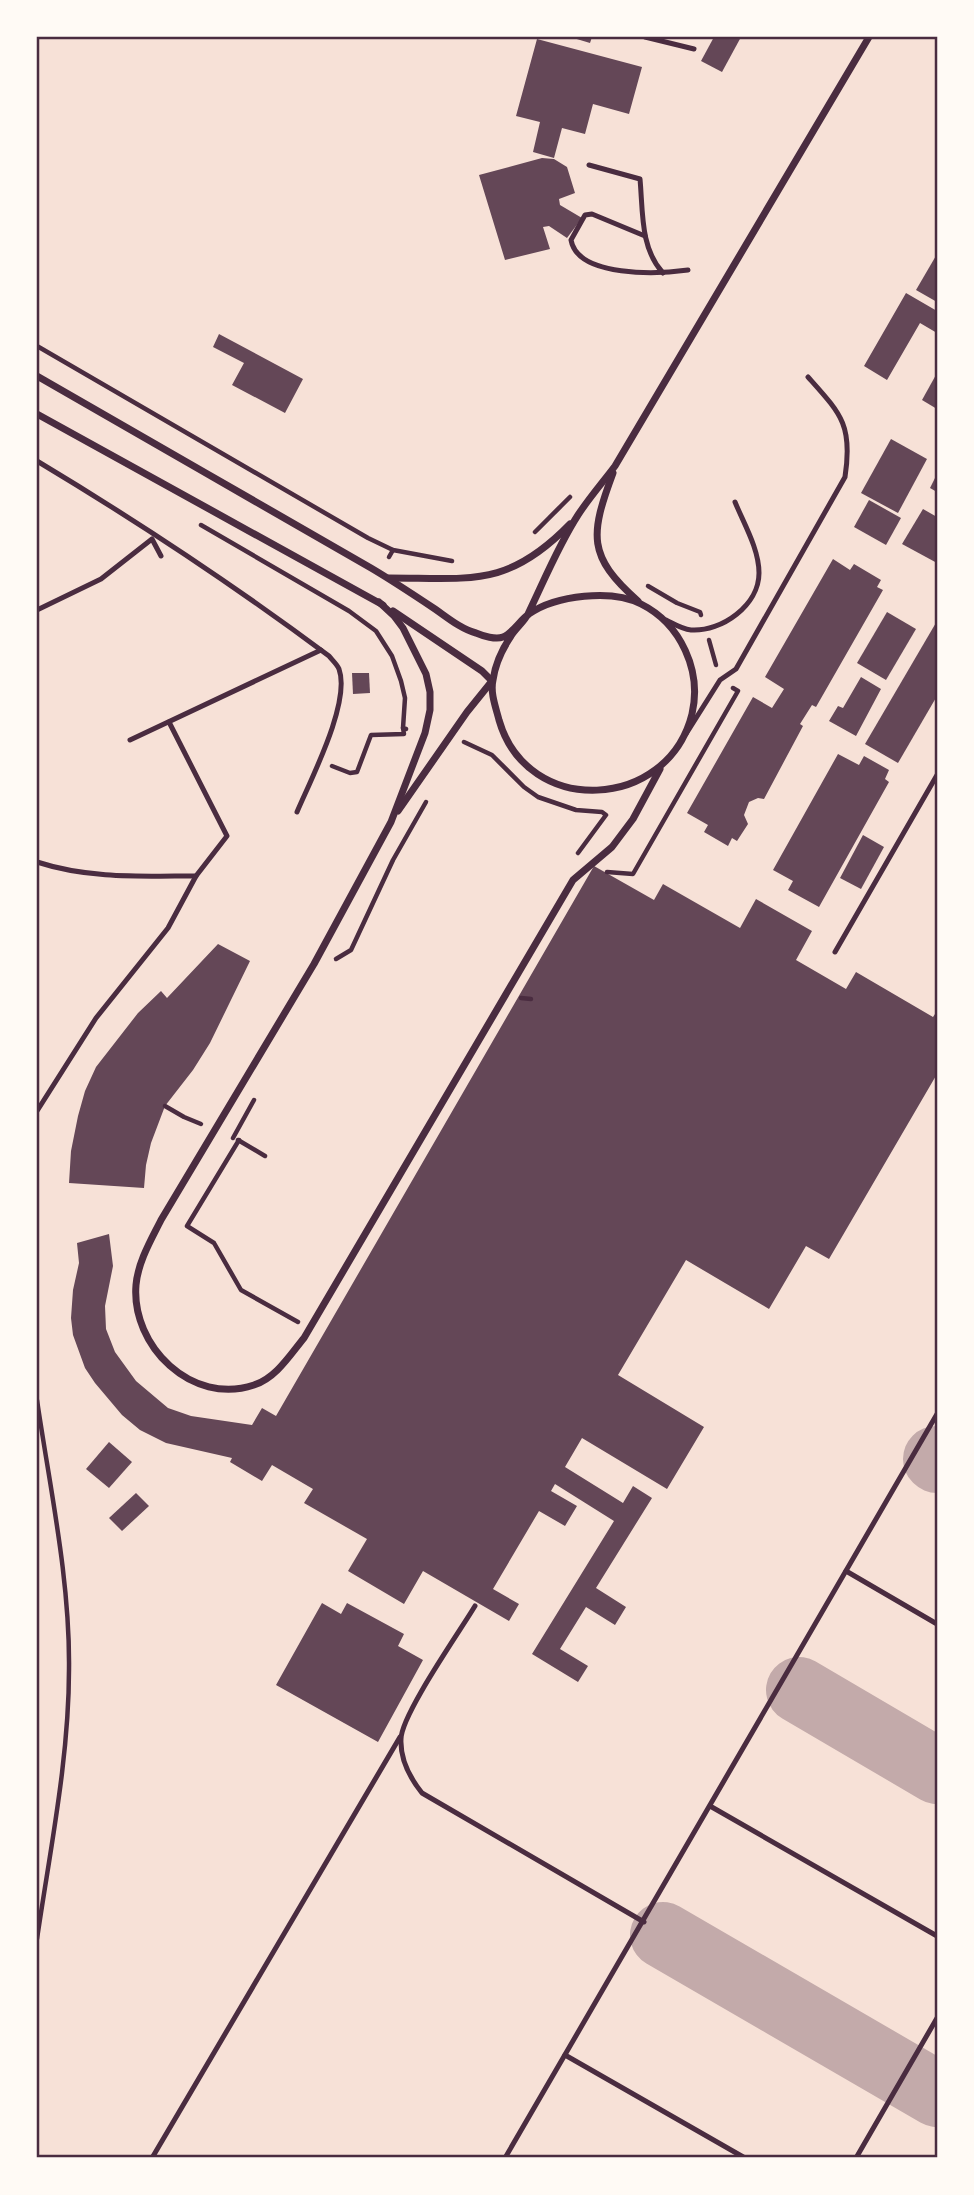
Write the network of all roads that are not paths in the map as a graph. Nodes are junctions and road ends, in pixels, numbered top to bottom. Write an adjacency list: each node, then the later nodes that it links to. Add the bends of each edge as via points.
1 (646, 37): 3 (lane)
2 (869, 37): 12 (street)
3 (694, 49)
4 (589, 164): 5 (lane, via 640,179)
5 (645, 236): 7 (lane, via 650,255); 7 (lane, via 592,214 585,215 571,240 582,258 602,267)
6 (688, 270): 7 (lane)
7 (663, 273)
8 (37, 376): 16 (street)
9 (808, 377): 26 (lane, via 838,411 846,430 845,477 737,669 720,680)
10 (37, 414): 17 (street)
11 (37, 461): 22 (lane, via 125,514)
12 (615, 466): 14 (street); 18 (street, via 599,510 597,542 608,570)
13 (734, 502): 21 (lane, via 758,558 758,583 748,603 734,617 694,630)
14 (577, 516): 16 (street, via 541,551 508,570 465,579); 20 (street)
15 (161, 556): 19 (lane, via 152,539 101,579)
16 (388, 578): 20 (street, via 474,633 504,637)
17 (379, 602): 23 (street); 30 (street, via 412,642 430,692 425,733)
18 (640, 603): 20 (street, via 602,594 569,599); 21 (street)
19 (37, 610)
20 (527, 614): 23 (street, via 503,651)
21 (663, 619): 26 (street, via 680,640 692,671 693,707)
22 (321, 650): 24 (lane); 29 (lane, via 338,668 338,712)
23 (492, 681): 27 (street, via 496,709 510,745 533,770 560,785 612,790 646,778); 30 (street)
24 (169, 722): 25 (lane); 32 (lane, via 228,836)
25 (130, 740)
26 (683, 740): 27 (street)
27 (664, 763): 30 (street, via 612,847 573,880 304,1338 270,1377 256,1385 204,1385 171,1367 150,1345 137,1312 136,1283 143,1257)
28 (937, 775): 33 (lane)
29 (297, 813)
30 (391, 822)
31 (37, 862): 32 (lane, via 106,876)
32 (196, 876): 34 (lane, via 168,928 96,1018)
33 (835, 952)
34 (37, 1111)
35 (937, 1414): 36 (lane)
36 (846, 1571): 38 (lane); 40 (lane)
37 (475, 1606): 39 (lane, via 409,1714)
38 (937, 1624)
39 (400, 1737): 41 (lane, via 410,1778 422,1793); 45 (lane)
40 (710, 1806): 41 (lane); 42 (lane)
41 (644, 1922): 44 (lane)
42 (937, 1936)
43 (937, 2018): 48 (lane)
44 (565, 2055): 46 (lane); 47 (lane)
45 (152, 2158)
46 (505, 2158)
47 (745, 2158)
48 (856, 2158)

